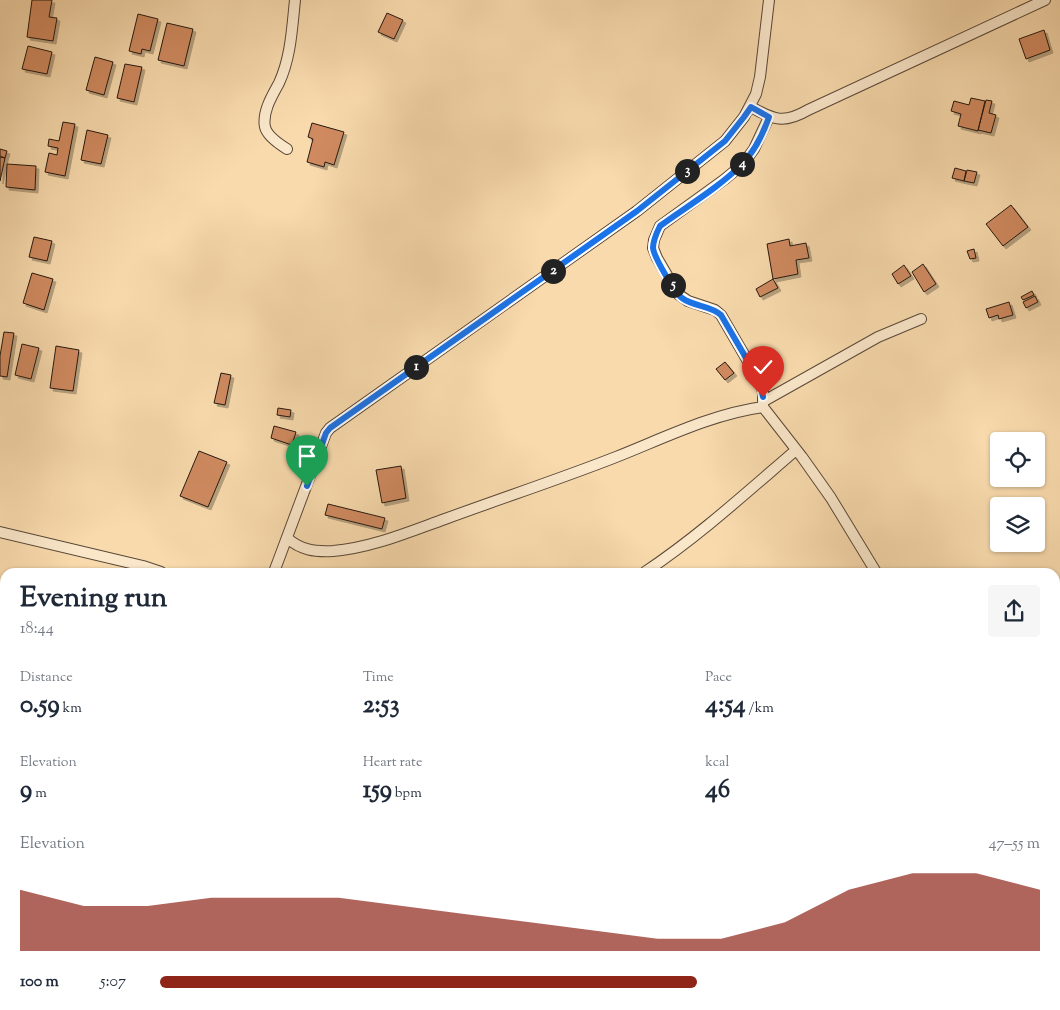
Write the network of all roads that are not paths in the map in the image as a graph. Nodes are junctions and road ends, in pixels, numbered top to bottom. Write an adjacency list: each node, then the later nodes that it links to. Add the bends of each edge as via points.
1 (295, 0): 6 (street, via 289,51 265,116 266,129)
2 (768, 0): 4 (street, via 760,77)
3 (1045, 0): 5 (street, via 794,118)
4 (751, 107): 5 (street); 11 (street, via 725,141 637,211 330,428)
5 (769, 117): 8 (street, via 743,164 660,226 653,248 678,294 721,315 760,382)
6 (287, 149)
7 (921, 319): 8 (street, via 878,337)
8 (763, 404): 9 (street); 11 (street, via 710,420 428,525 364,545 331,551 308,550)
9 (796, 450): 14 (street); 15 (street, via 831,498)
10 (0, 532): 12 (street)
11 (287, 538): 13 (street)
12 (149, 568)
13 (276, 568)
14 (651, 568)
15 (874, 568)

